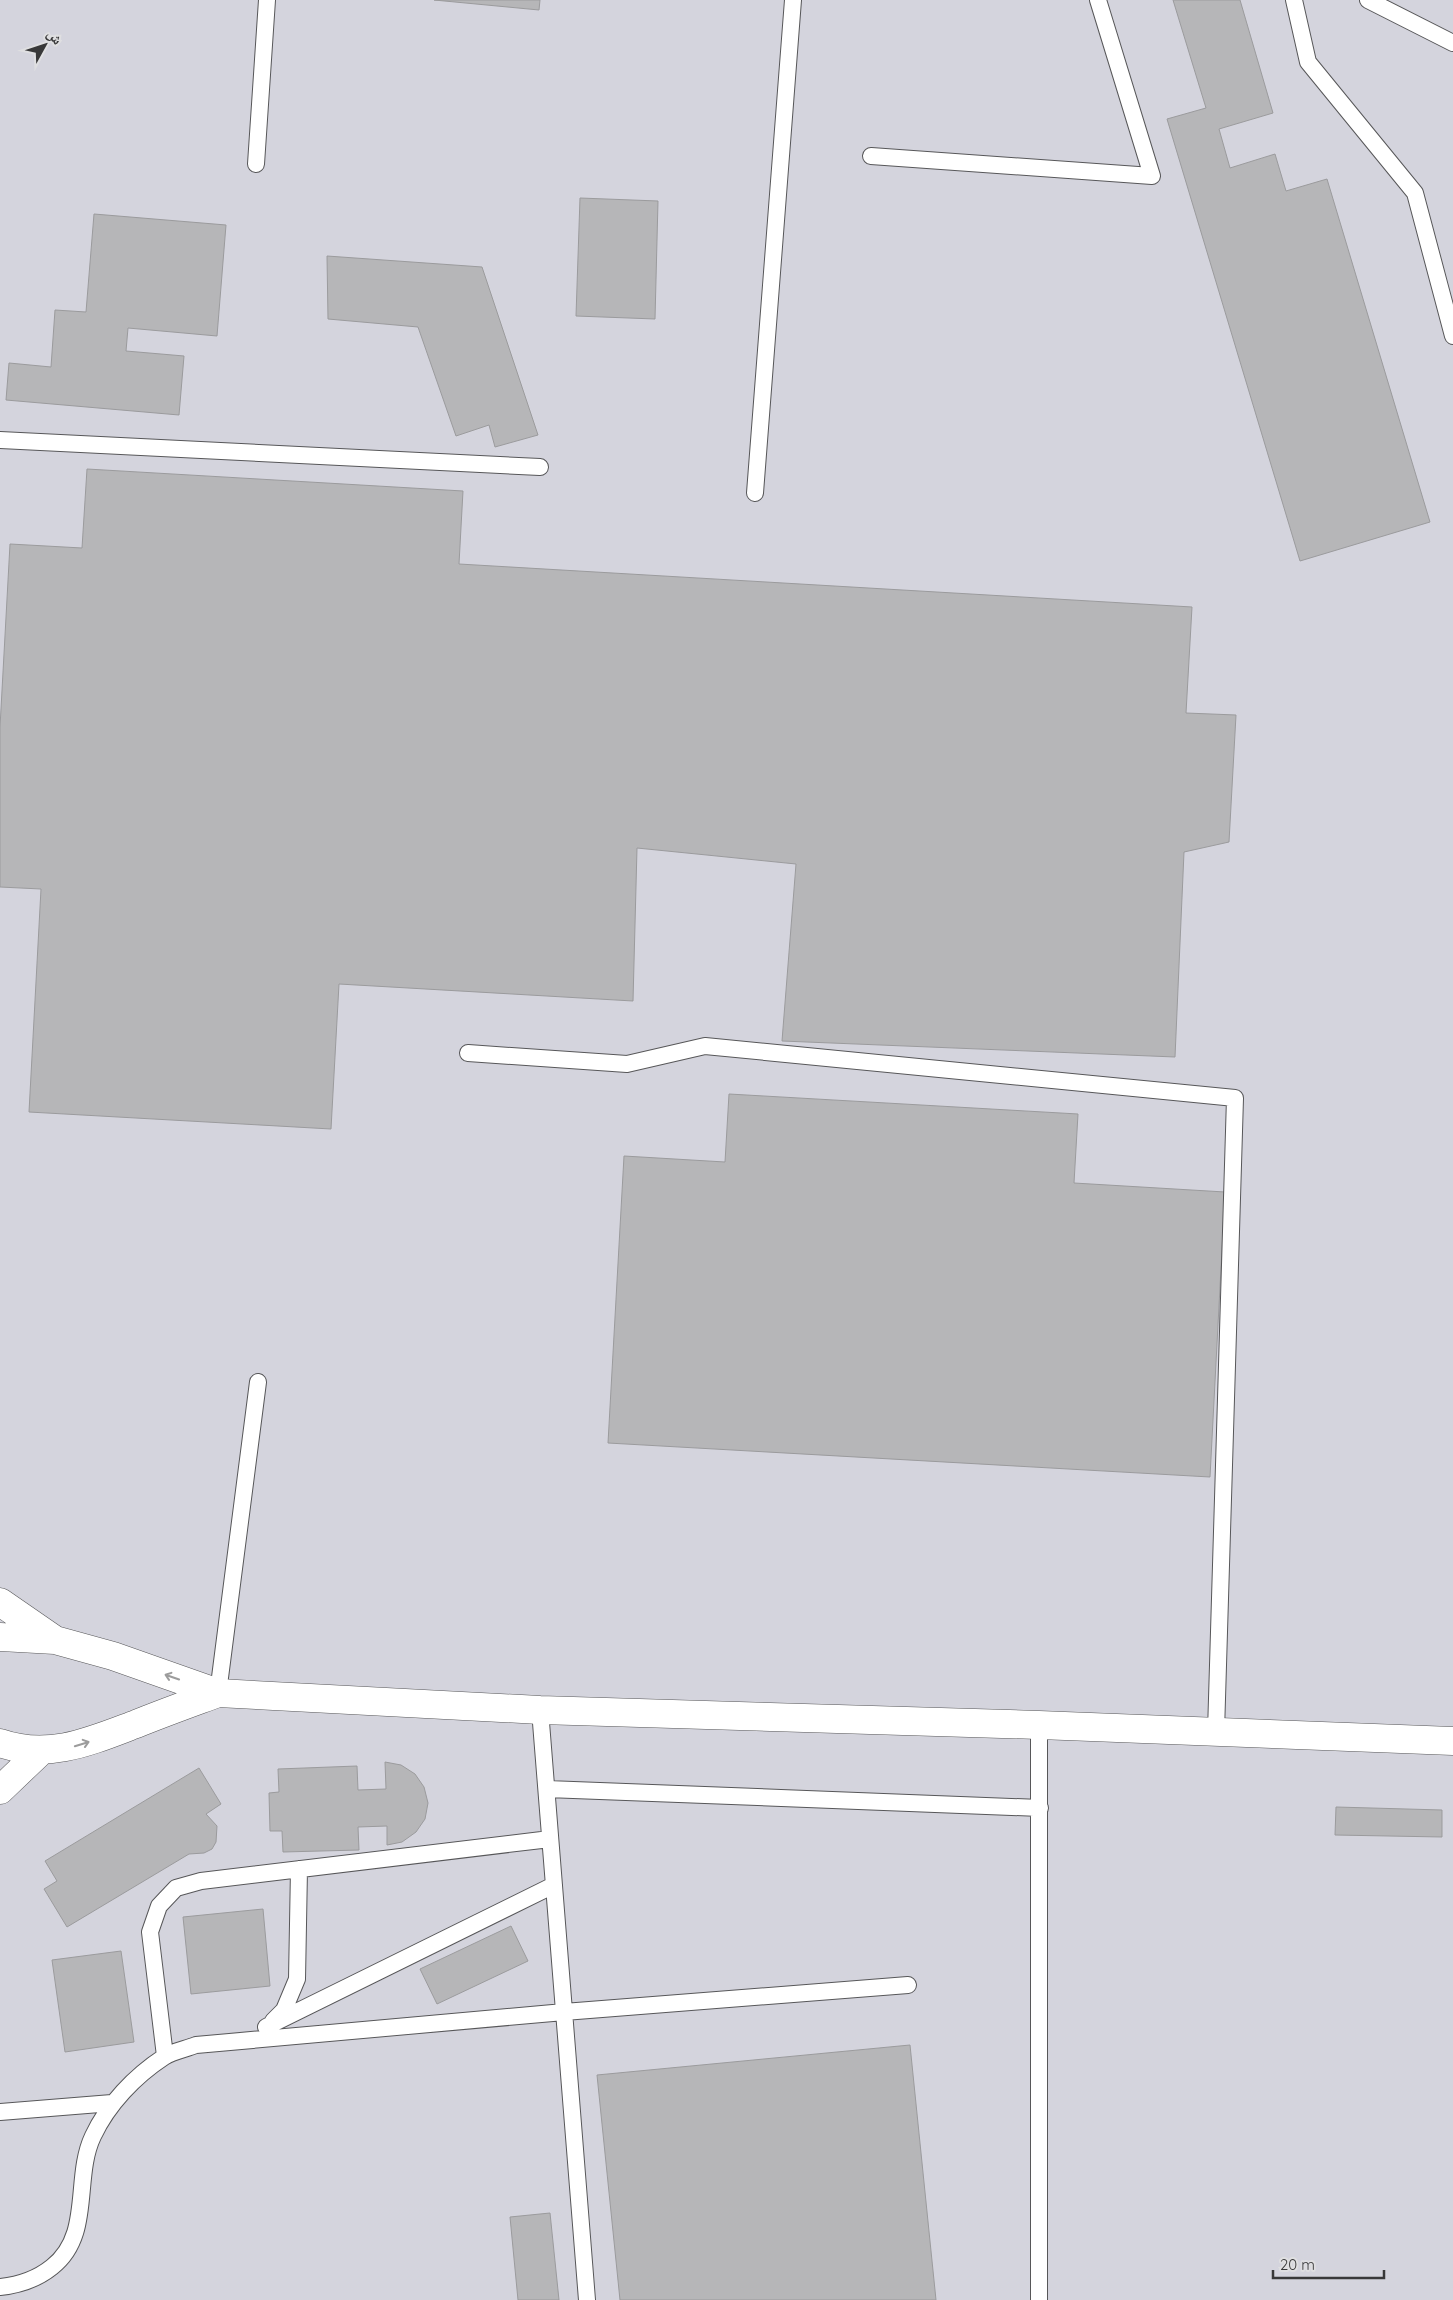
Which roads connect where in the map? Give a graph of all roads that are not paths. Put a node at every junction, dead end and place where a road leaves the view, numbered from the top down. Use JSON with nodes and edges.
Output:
{"nodes":[{"id":1,"x":267,"y":0,"type":"edge"},
{"id":2,"x":793,"y":0,"type":"edge"},
{"id":3,"x":1098,"y":0,"type":"edge"},
{"id":4,"x":1294,"y":0,"type":"edge"},
{"id":5,"x":1368,"y":0,"type":"edge"},
{"id":6,"x":1453,"y":43,"type":"edge"},
{"id":7,"x":871,"y":156,"type":"dead end"},
{"id":8,"x":256,"y":164,"type":"dead end"},
{"id":9,"x":1453,"y":336,"type":"edge"},
{"id":10,"x":0,"y":440,"type":"edge"},
{"id":11,"x":540,"y":467,"type":"dead end"},
{"id":12,"x":755,"y":493,"type":"dead end"},
{"id":13,"x":468,"y":1053,"type":"dead end"},
{"id":14,"x":258,"y":1382,"type":"dead end"},
{"id":15,"x":0,"y":1602,"type":"edge"},
{"id":16,"x":0,"y":1637,"type":"edge"},
{"id":17,"x":55,"y":1640,"type":"junction"},
{"id":18,"x":218,"y":1692,"type":"junction"},
{"id":19,"x":540,"y":1710,"type":"junction"},
{"id":20,"x":1039,"y":1725,"type":"junction"},
{"id":21,"x":1216,"y":1732,"type":"junction"},
{"id":22,"x":1453,"y":1741,"type":"edge"},
{"id":23,"x":0,"y":1744,"type":"edge"},
{"id":24,"x":42,"y":1750,"type":"junction"},
{"id":25,"x":547,"y":1789,"type":"junction"},
{"id":26,"x":0,"y":1790,"type":"edge"},
{"id":27,"x":1040,"y":1808,"type":"junction"},
{"id":28,"x":550,"y":1839,"type":"junction"},
{"id":29,"x":299,"y":1869,"type":"junction"},
{"id":30,"x":554,"y":1885,"type":"junction"},
{"id":31,"x":908,"y":1985,"type":"dead end"},
{"id":32,"x":564,"y":2012,"type":"junction"},
{"id":33,"x":266,"y":2027,"type":"junction"},
{"id":34,"x":221,"y":2043,"type":"junction"},
{"id":35,"x":165,"y":2056,"type":"junction"},
{"id":36,"x":112,"y":2103,"type":"junction"},
{"id":37,"x":0,"y":2112,"type":"edge"},
{"id":38,"x":0,"y":2287,"type":"edge"},
{"id":39,"x":587,"y":2300,"type":"edge"},
{"id":40,"x":1039,"y":2300,"type":"edge"}],
"edges":[{"from":1,"to":8,"type":"lane"},
{"from":2,"to":12,"type":"lane"},
{"from":3,"to":7,"type":"lane"},
{"from":4,"to":9,"type":"lane"},
{"from":5,"to":6,"type":"lane"},
{"from":10,"to":11,"type":"lane"},
{"from":13,"to":21,"type":"lane"},
{"from":14,"to":18,"type":"lane"},
{"from":15,"to":17,"type":"street"},
{"from":16,"to":17,"type":"street"},
{"from":18,"to":17,"type":"street","one_way":true},
{"from":18,"to":19,"type":"street"},
{"from":24,"to":18,"type":"street","one_way":true},
{"from":19,"to":20,"type":"street"},
{"from":19,"to":25,"type":"lane"},
{"from":20,"to":21,"type":"street"},
{"from":20,"to":27,"type":"lane"},
{"from":21,"to":22,"type":"street"},
{"from":23,"to":24,"type":"street"},
{"from":24,"to":26,"type":"street"},
{"from":25,"to":27,"type":"lane"},
{"from":25,"to":28,"type":"lane"},
{"from":27,"to":40,"type":"lane"},
{"from":28,"to":29,"type":"lane"},
{"from":28,"to":30,"type":"lane"},
{"from":29,"to":33,"type":"lane"},
{"from":29,"to":35,"type":"lane"},
{"from":30,"to":32,"type":"lane"},
{"from":30,"to":33,"type":"lane"},
{"from":31,"to":32,"type":"lane"},
{"from":32,"to":34,"type":"lane"},
{"from":32,"to":39,"type":"lane"},
{"from":33,"to":34,"type":"lane"},
{"from":34,"to":35,"type":"lane"},
{"from":35,"to":36,"type":"lane"},
{"from":36,"to":37,"type":"lane"},
{"from":36,"to":38,"type":"lane"}]}
